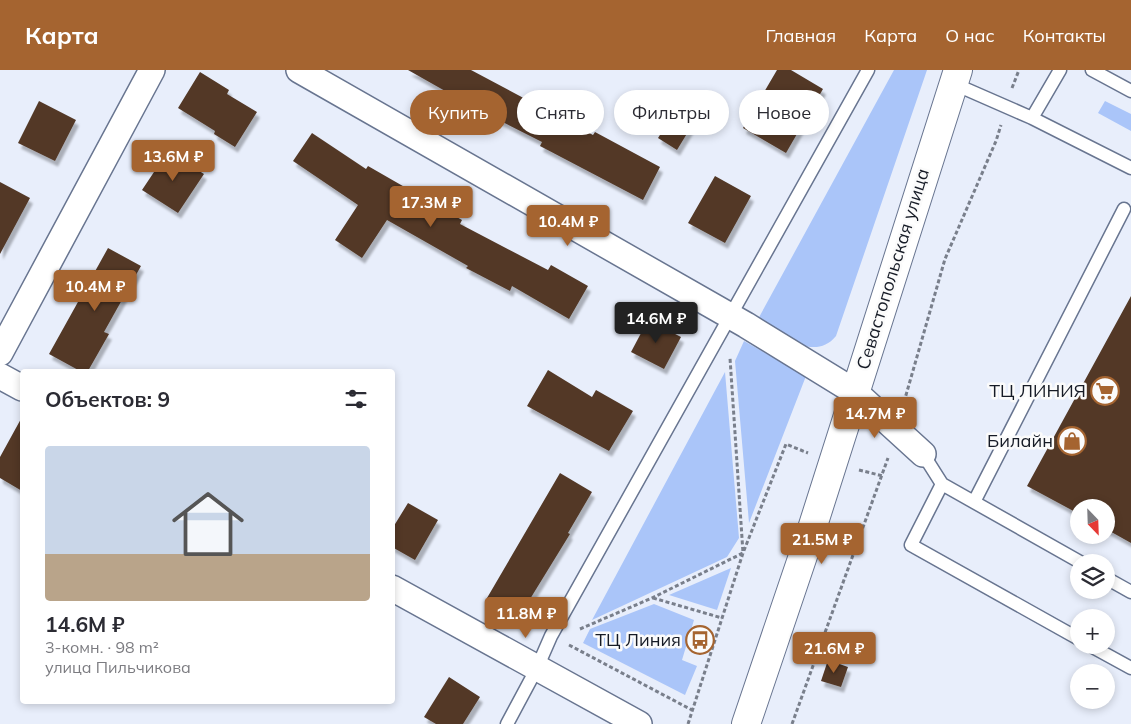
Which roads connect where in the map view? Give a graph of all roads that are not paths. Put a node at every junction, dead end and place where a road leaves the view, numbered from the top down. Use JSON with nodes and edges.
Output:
{"nodes":[{"id":1,"x":152,"y":70,"type":"edge"},
{"id":2,"x":299,"y":70,"type":"edge"},
{"id":3,"x":868,"y":70,"type":"edge"},
{"id":4,"x":1060,"y":70,"type":"edge"},
{"id":5,"x":1092,"y":70,"type":"edge"},
{"id":6,"x":955,"y":76,"type":"edge"},
{"id":7,"x":1131,"y":91,"type":"edge"},
{"id":8,"x":1032,"y":118,"type":"junction"},
{"id":9,"x":1131,"y":168,"type":"edge"},
{"id":10,"x":1124,"y":209,"type":"dead end"},
{"id":11,"x":731,"y":317,"type":"junction"},
{"id":12,"x":0,"y":353,"type":"edge"},
{"id":13,"x":0,"y":376,"type":"edge"},
{"id":14,"x":20,"y":387,"type":"edge"},
{"id":15,"x":855,"y":392,"type":"junction"},
{"id":16,"x":923,"y":454,"type":"joint"},
{"id":17,"x":942,"y":484,"type":"junction"},
{"id":18,"x":974,"y":502,"type":"junction"},
{"id":19,"x":1070,"y":556,"type":"edge"},
{"id":20,"x":1115,"y":583,"type":"edge"},
{"id":21,"x":395,"y":590,"type":"edge"},
{"id":22,"x":1131,"y":592,"type":"edge"},
{"id":23,"x":1070,"y":634,"type":"edge"},
{"id":24,"x":1105,"y":654,"type":"edge"},
{"id":25,"x":1131,"y":668,"type":"edge"},
{"id":26,"x":543,"y":671,"type":"junction"},
{"id":27,"x":506,"y":724,"type":"edge"},
{"id":28,"x":640,"y":724,"type":"edge"},
{"id":29,"x":746,"y":724,"type":"edge"}],
"edges":[{"from":1,"to":12,"type":"street"},
{"from":2,"to":11,"type":"street"},
{"from":3,"to":11,"type":"lane"},
{"from":4,"to":8,"type":"lane"},
{"from":5,"to":7,"type":"lane"},
{"from":6,"to":8,"type":"lane"},
{"from":6,"to":15,"type":"main road","name":"Севастопольская улица"},
{"from":8,"to":9,"type":"lane"},
{"from":10,"to":18,"type":"lane"},
{"from":11,"to":15,"type":"street"},
{"from":11,"to":26,"type":"lane"},
{"from":13,"to":14,"type":"street"},
{"from":15,"to":16,"type":"street"},
{"from":15,"to":29,"type":"main road","name":"Севастопольская улица"},
{"from":16,"to":17,"type":"lane"},
{"from":17,"to":18,"type":"lane"},
{"from":17,"to":23,"type":"lane"},
{"from":18,"to":19,"type":"lane"},
{"from":20,"to":22,"type":"lane"},
{"from":21,"to":26,"type":"street"},
{"from":24,"to":25,"type":"lane"},
{"from":26,"to":27,"type":"lane"},
{"from":26,"to":28,"type":"street"}]}
